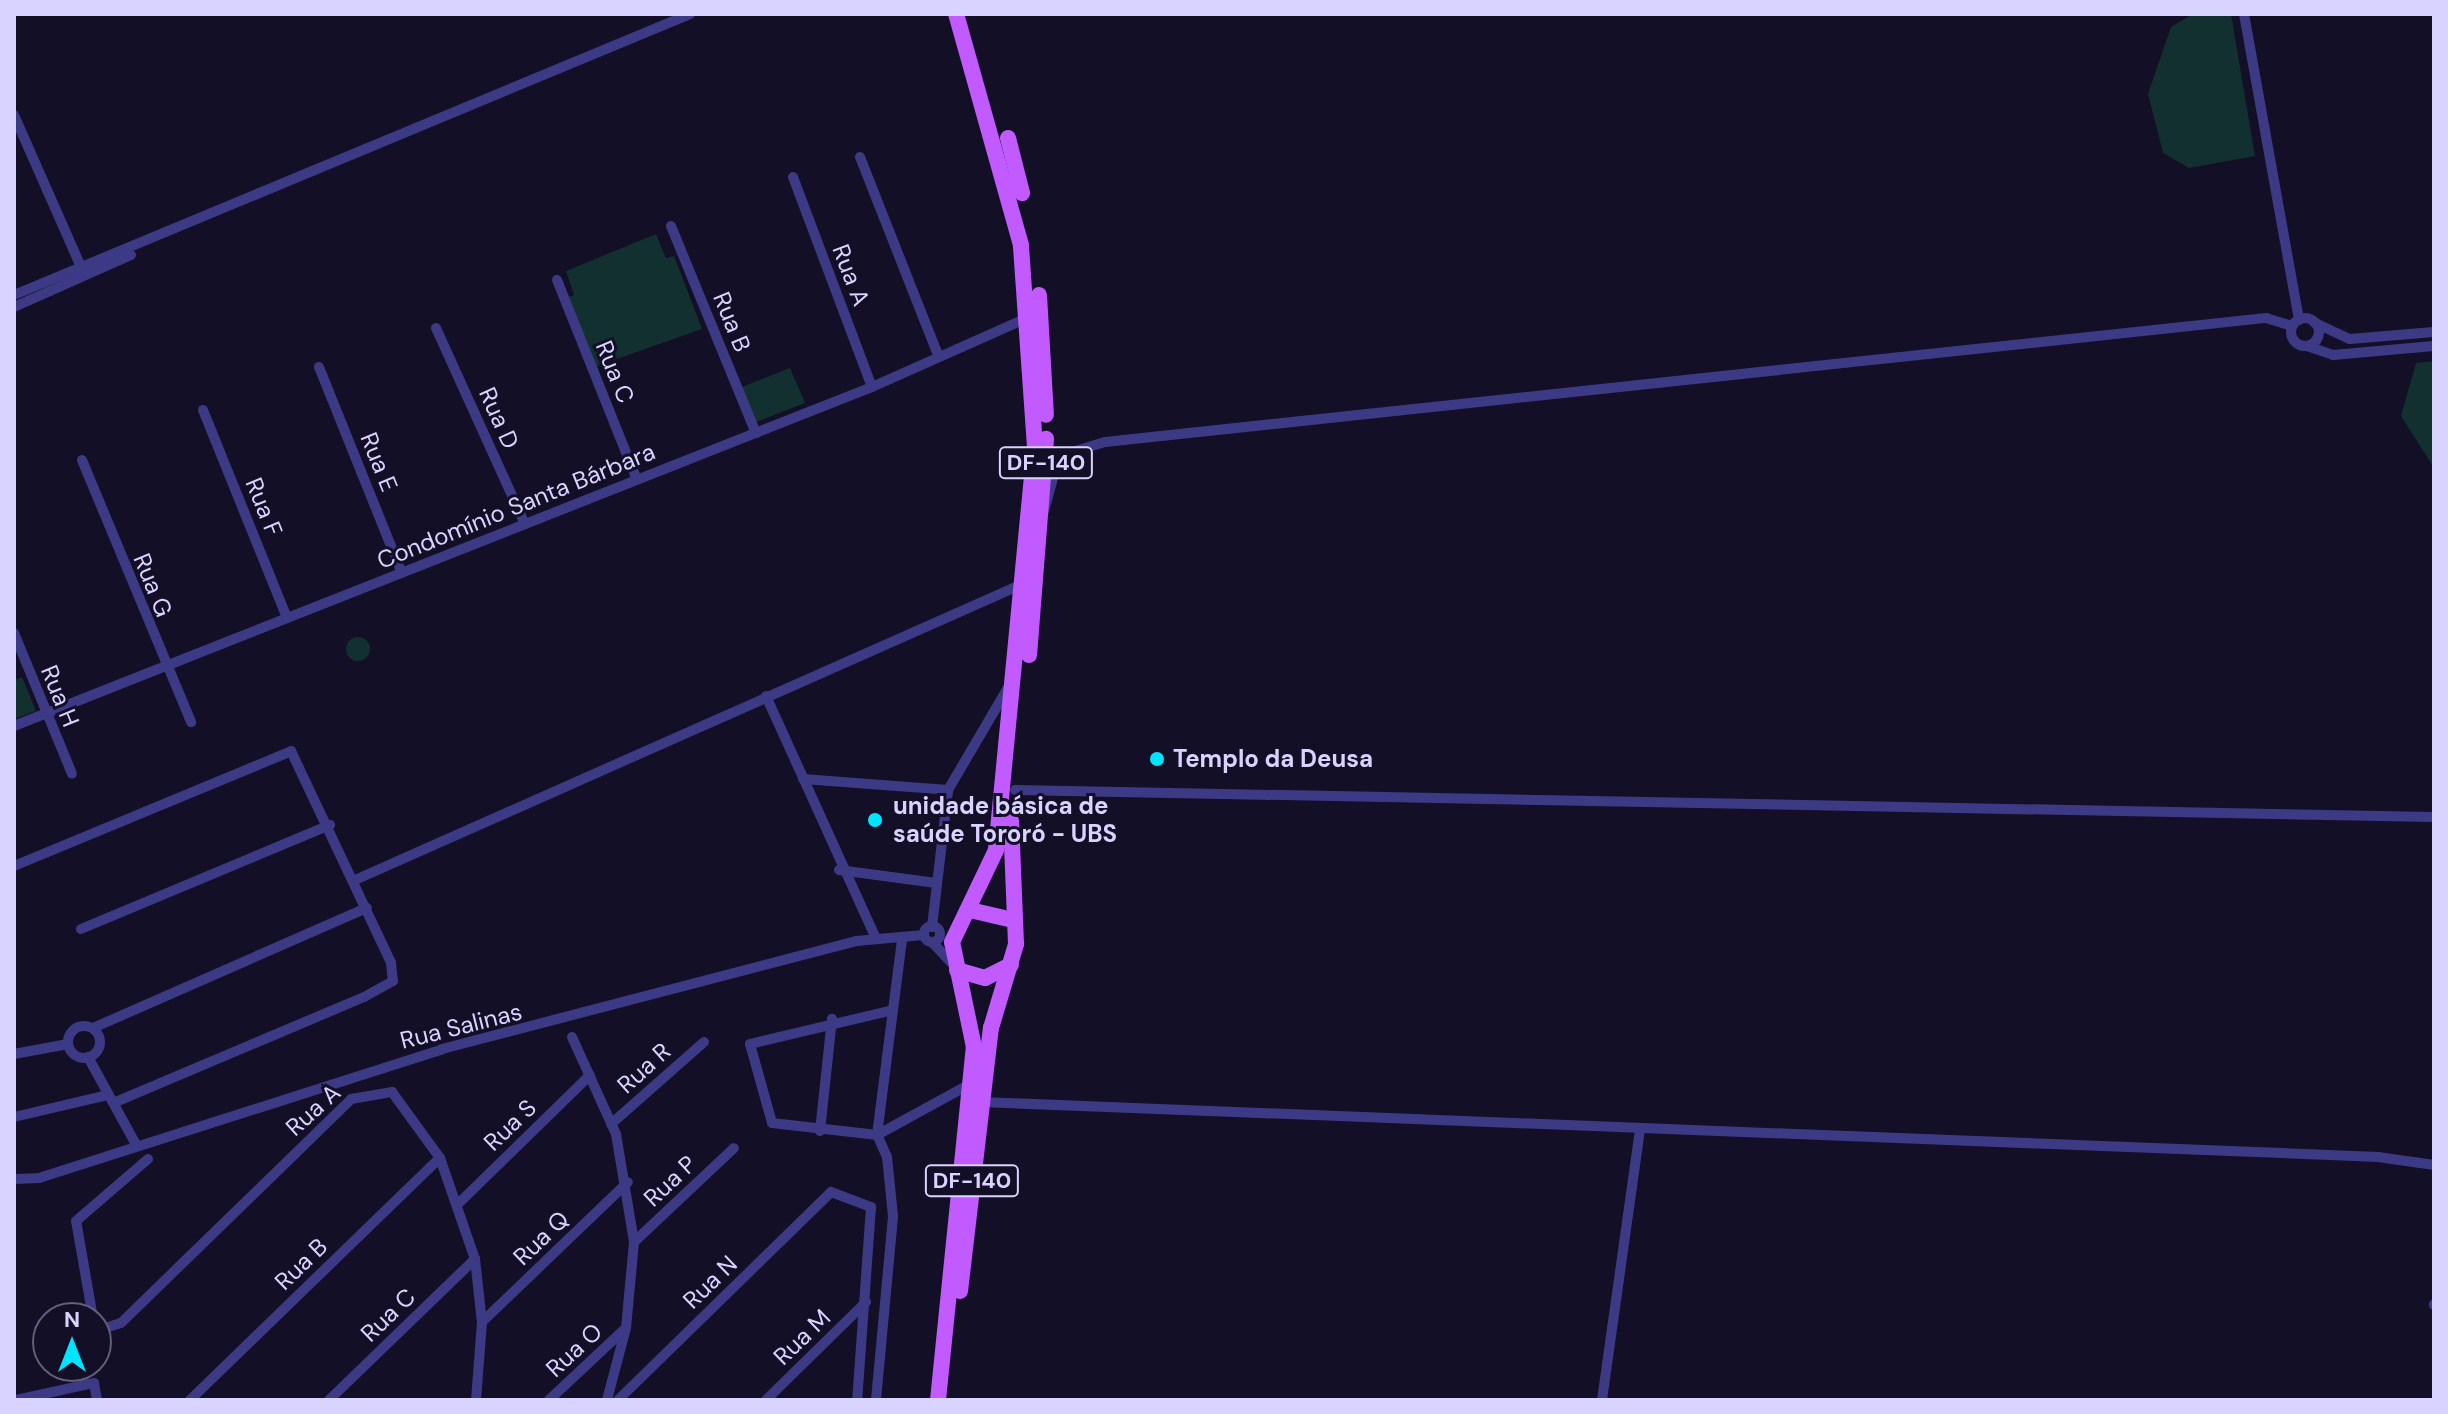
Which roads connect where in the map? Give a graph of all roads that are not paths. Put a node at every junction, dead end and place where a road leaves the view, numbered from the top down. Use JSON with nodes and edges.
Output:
{"nodes":[{"id":1,"x":690,"y":14,"type":"edge"},
{"id":2,"x":956,"y":14,"type":"edge"},
{"id":3,"x":966,"y":14,"type":"edge"},
{"id":4,"x":2244,"y":14,"type":"edge"},
{"id":5,"x":14,"y":115,"type":"edge"},
{"id":6,"x":17,"y":131,"type":"edge"},
{"id":7,"x":860,"y":157,"type":"dead end"},
{"id":8,"x":793,"y":177,"type":"dead end"},
{"id":9,"x":671,"y":226,"type":"dead end"},
{"id":10,"x":150,"y":244,"type":"junction"},
{"id":11,"x":81,"y":267,"type":"junction"},
{"id":12,"x":557,"y":280,"type":"dead end"},
{"id":13,"x":14,"y":295,"type":"edge"},
{"id":14,"x":14,"y":307,"type":"edge"},
{"id":15,"x":1031,"y":316,"type":"junction"},
{"id":16,"x":2296,"y":323,"type":"junction"},
{"id":17,"x":2315,"y":323,"type":"junction"},
{"id":18,"x":436,"y":328,"type":"dead end"},
{"id":19,"x":2434,"y":332,"type":"edge"},
{"id":20,"x":2307,"y":346,"type":"junction"},
{"id":21,"x":2434,"y":346,"type":"edge"},
{"id":22,"x":938,"y":355,"type":"junction"},
{"id":23,"x":319,"y":367,"type":"dead end"},
{"id":24,"x":872,"y":387,"type":"junction"},
{"id":25,"x":203,"y":410,"type":"dead end"},
{"id":26,"x":756,"y":433,"type":"junction"},
{"id":27,"x":82,"y":460,"type":"dead end"},
{"id":28,"x":637,"y":480,"type":"junction"},
{"id":29,"x":1044,"y":511,"type":"junction"},
{"id":30,"x":525,"y":524,"type":"junction"},
{"id":31,"x":402,"y":573,"type":"junction"},
{"id":32,"x":1025,"y":583,"type":"junction"},
{"id":33,"x":287,"y":618,"type":"junction"},
{"id":34,"x":14,"y":633,"type":"edge"},
{"id":35,"x":164,"y":667,"type":"junction"},
{"id":36,"x":1016,"y":676,"type":"junction"},
{"id":37,"x":766,"y":696,"type":"junction"},
{"id":38,"x":44,"y":714,"type":"junction"},
{"id":39,"x":191,"y":722,"type":"dead end"},
{"id":40,"x":14,"y":726,"type":"edge"},
{"id":41,"x":72,"y":774,"type":"dead end"},
{"id":42,"x":803,"y":779,"type":"junction"},
{"id":43,"x":948,"y":790,"type":"junction"},
{"id":44,"x":1015,"y":790,"type":"junction"},
{"id":45,"x":2434,"y":817,"type":"edge"},
{"id":46,"x":330,"y":825,"type":"junction"},
{"id":47,"x":14,"y":866,"type":"edge"},
{"id":48,"x":839,"y":870,"type":"junction"},
{"id":49,"x":355,"y":880,"type":"junction"},
{"id":50,"x":936,"y":883,"type":"junction"},
{"id":51,"x":367,"y":908,"type":"junction"},
{"id":52,"x":965,"y":916,"type":"junction"},
{"id":53,"x":1013,"y":920,"type":"junction"},
{"id":54,"x":81,"y":929,"type":"dead end"},
{"id":55,"x":931,"y":933,"type":"junction"},
{"id":56,"x":876,"y":938,"type":"junction"},
{"id":57,"x":902,"y":939,"type":"junction"},
{"id":58,"x":1011,"y":965,"type":"junction"},
{"id":59,"x":957,"y":970,"type":"junction"},
{"id":60,"x":893,"y":1010,"type":"junction"},
{"id":61,"x":832,"y":1019,"type":"junction"},
{"id":62,"x":93,"y":1028,"type":"junction"},
{"id":63,"x":572,"y":1037,"type":"dead end"},
{"id":64,"x":704,"y":1042,"type":"dead end"},
{"id":65,"x":68,"y":1044,"type":"junction"},
{"id":66,"x":14,"y":1054,"type":"edge"},
{"id":67,"x":88,"y":1057,"type":"junction"},
{"id":68,"x":590,"y":1075,"type":"junction"},
{"id":69,"x":970,"y":1084,"type":"junction"},
{"id":70,"x":112,"y":1098,"type":"junction"},
{"id":71,"x":981,"y":1102,"type":"junction"},
{"id":72,"x":14,"y":1117,"type":"edge"},
{"id":73,"x":611,"y":1124,"type":"junction"},
{"id":74,"x":1640,"y":1129,"type":"junction"},
{"id":75,"x":820,"y":1131,"type":"junction"},
{"id":76,"x":877,"y":1135,"type":"junction"},
{"id":77,"x":135,"y":1143,"type":"junction"},
{"id":78,"x":734,"y":1148,"type":"dead end"},
{"id":79,"x":440,"y":1158,"type":"junction"},
{"id":80,"x":148,"y":1159,"type":"dead end"},
{"id":81,"x":2434,"y":1165,"type":"edge"},
{"id":82,"x":14,"y":1179,"type":"edge"},
{"id":83,"x":628,"y":1182,"type":"junction"},
{"id":84,"x":459,"y":1203,"type":"junction"},
{"id":85,"x":634,"y":1242,"type":"junction"},
{"id":86,"x":475,"y":1259,"type":"junction"},
{"id":87,"x":90,"y":1302,"type":"edge"},
{"id":88,"x":866,"y":1302,"type":"junction"},
{"id":89,"x":482,"y":1322,"type":"junction"},
{"id":90,"x":112,"y":1326,"type":"edge"},
{"id":91,"x":626,"y":1328,"type":"junction"},
{"id":92,"x":16,"y":1400,"type":"edge"},
{"id":93,"x":97,"y":1400,"type":"edge"},
{"id":94,"x":190,"y":1400,"type":"edge"},
{"id":95,"x":329,"y":1400,"type":"edge"},
{"id":96,"x":476,"y":1400,"type":"edge"},
{"id":97,"x":549,"y":1400,"type":"edge"},
{"id":98,"x":607,"y":1400,"type":"edge"},
{"id":99,"x":618,"y":1400,"type":"edge"},
{"id":100,"x":766,"y":1400,"type":"edge"},
{"id":101,"x":857,"y":1400,"type":"edge"},
{"id":102,"x":876,"y":1400,"type":"edge"},
{"id":103,"x":938,"y":1400,"type":"edge"},
{"id":104,"x":949,"y":1400,"type":"edge"},
{"id":105,"x":1602,"y":1400,"type":"edge"}],
"edges":[{"from":1,"to":10,"type":"street"},
{"from":2,"to":15,"type":"main road","number":"DF-140"},
{"from":3,"to":29,"type":"main road","number":"DF-140"},
{"from":4,"to":16,"type":"street"},
{"from":5,"to":6,"type":"street"},
{"from":6,"to":11,"type":"street"},
{"from":7,"to":22,"type":"street"},
{"from":8,"to":24,"type":"street","name":"Rua A"},
{"from":9,"to":26,"type":"street","name":"Rua B"},
{"from":10,"to":11,"type":"street"},
{"from":10,"to":14,"type":"street"},
{"from":11,"to":13,"type":"street"},
{"from":12,"to":28,"type":"street","name":"Rua C"},
{"from":15,"to":22,"type":"street","name":"Condomínio Santa Bárbara"},
{"from":15,"to":32,"type":"main road","number":"DF-140"},
{"from":16,"to":17,"type":"street"},
{"from":16,"to":20,"type":"street"},
{"from":16,"to":29,"type":"street"},
{"from":17,"to":19,"type":"street"},
{"from":17,"to":20,"type":"street"},
{"from":18,"to":30,"type":"street","name":"Rua D"},
{"from":20,"to":21,"type":"street"},
{"from":22,"to":24,"type":"street","name":"Condomínio Santa Bárbara"},
{"from":23,"to":31,"type":"street","name":"Rua E"},
{"from":24,"to":26,"type":"street","name":"Condomínio Santa Bárbara"},
{"from":25,"to":33,"type":"street","name":"Rua F"},
{"from":26,"to":28,"type":"street","name":"Condomínio Santa Bárbara"},
{"from":27,"to":35,"type":"street","name":"Rua G"},
{"from":28,"to":30,"type":"street","name":"Condomínio Santa Bárbara"},
{"from":29,"to":44,"type":"main road","number":"DF-140"},
{"from":30,"to":31,"type":"street","name":"Condomínio Santa Bárbara"},
{"from":31,"to":33,"type":"street","name":"Condomínio Santa Bárbara"},
{"from":32,"to":36,"type":"main road","number":"DF-140"},
{"from":32,"to":37,"type":"street"},
{"from":33,"to":35,"type":"street","name":"Condomínio Santa Bárbara"},
{"from":34,"to":38,"type":"street","name":"Rua H"},
{"from":35,"to":38,"type":"street","name":"Condomínio Santa Bárbara"},
{"from":35,"to":39,"type":"street","name":"Rua G"},
{"from":36,"to":43,"type":"street"},
{"from":36,"to":52,"type":"main road","number":"DF-140"},
{"from":37,"to":42,"type":"street"},
{"from":37,"to":49,"type":"street"},
{"from":38,"to":40,"type":"street","name":"Condomínio Santa Bárbara"},
{"from":38,"to":41,"type":"street","name":"Rua H"},
{"from":42,"to":43,"type":"street"},
{"from":42,"to":48,"type":"street"},
{"from":43,"to":50,"type":"street"},
{"from":44,"to":45,"type":"street"},
{"from":44,"to":53,"type":"main road","number":"DF-140"},
{"from":46,"to":47,"type":"street"},
{"from":46,"to":49,"type":"street"},
{"from":46,"to":54,"type":"street"},
{"from":48,"to":50,"type":"street"},
{"from":48,"to":56,"type":"street"},
{"from":49,"to":51,"type":"street"},
{"from":50,"to":55,"type":"street"},
{"from":51,"to":62,"type":"street"},
{"from":51,"to":70,"type":"street"},
{"from":52,"to":53,"type":"main road"},
{"from":52,"to":55,"type":"street","name":"Rua Salinas"},
{"from":52,"to":59,"type":"main road","number":"DF-140"},
{"from":53,"to":58,"type":"main road","number":"DF-140"},
{"from":55,"to":57,"type":"street","name":"Rua Salinas"},
{"from":55,"to":59,"type":"street"},
{"from":56,"to":57,"type":"street","name":"Rua Salinas"},
{"from":56,"to":77,"type":"street","name":"Rua Salinas"},
{"from":57,"to":60,"type":"street"},
{"from":58,"to":59,"type":"main road"},
{"from":58,"to":71,"type":"main road","number":"DF-140"},
{"from":59,"to":69,"type":"main road","number":"DF-140"},
{"from":60,"to":61,"type":"street"},
{"from":60,"to":76,"type":"street"},
{"from":61,"to":75,"type":"street"},
{"from":61,"to":75,"type":"street"},
{"from":62,"to":65,"type":"street"},
{"from":62,"to":67,"type":"street"},
{"from":63,"to":68,"type":"street"},
{"from":64,"to":73,"type":"street","name":"Rua R"},
{"from":65,"to":66,"type":"street"},
{"from":65,"to":67,"type":"street"},
{"from":67,"to":70,"type":"street"},
{"from":68,"to":73,"type":"street"},
{"from":68,"to":84,"type":"street","name":"Rua S"},
{"from":69,"to":76,"type":"street"},
{"from":69,"to":103,"type":"main road","number":"DF-140"},
{"from":70,"to":72,"type":"street"},
{"from":70,"to":77,"type":"street"},
{"from":71,"to":74,"type":"street"},
{"from":71,"to":104,"type":"main road","number":"DF-140"},
{"from":73,"to":83,"type":"street"},
{"from":74,"to":81,"type":"street"},
{"from":74,"to":105,"type":"street"},
{"from":75,"to":76,"type":"street"},
{"from":76,"to":102,"type":"street"},
{"from":77,"to":82,"type":"street","name":"Rua Salinas"},
{"from":78,"to":85,"type":"street","name":"Rua P"},
{"from":79,"to":84,"type":"street","name":"Rua A"},
{"from":79,"to":90,"type":"street","name":"Rua A"},
{"from":79,"to":94,"type":"street","name":"Rua B"},
{"from":80,"to":87,"type":"street"},
{"from":83,"to":85,"type":"street"},
{"from":83,"to":89,"type":"street","name":"Rua Q"},
{"from":84,"to":86,"type":"street","name":"Rua A"},
{"from":85,"to":91,"type":"street"},
{"from":86,"to":89,"type":"street","name":"Rua A"},
{"from":86,"to":95,"type":"street","name":"Rua C"},
{"from":88,"to":99,"type":"street","name":"Rua N"},
{"from":88,"to":100,"type":"street","name":"Rua M"},
{"from":88,"to":101,"type":"street"},
{"from":89,"to":96,"type":"street","name":"Rua A"},
{"from":91,"to":97,"type":"street","name":"Rua O"},
{"from":91,"to":98,"type":"street"},
{"from":92,"to":93,"type":"street"}]}
